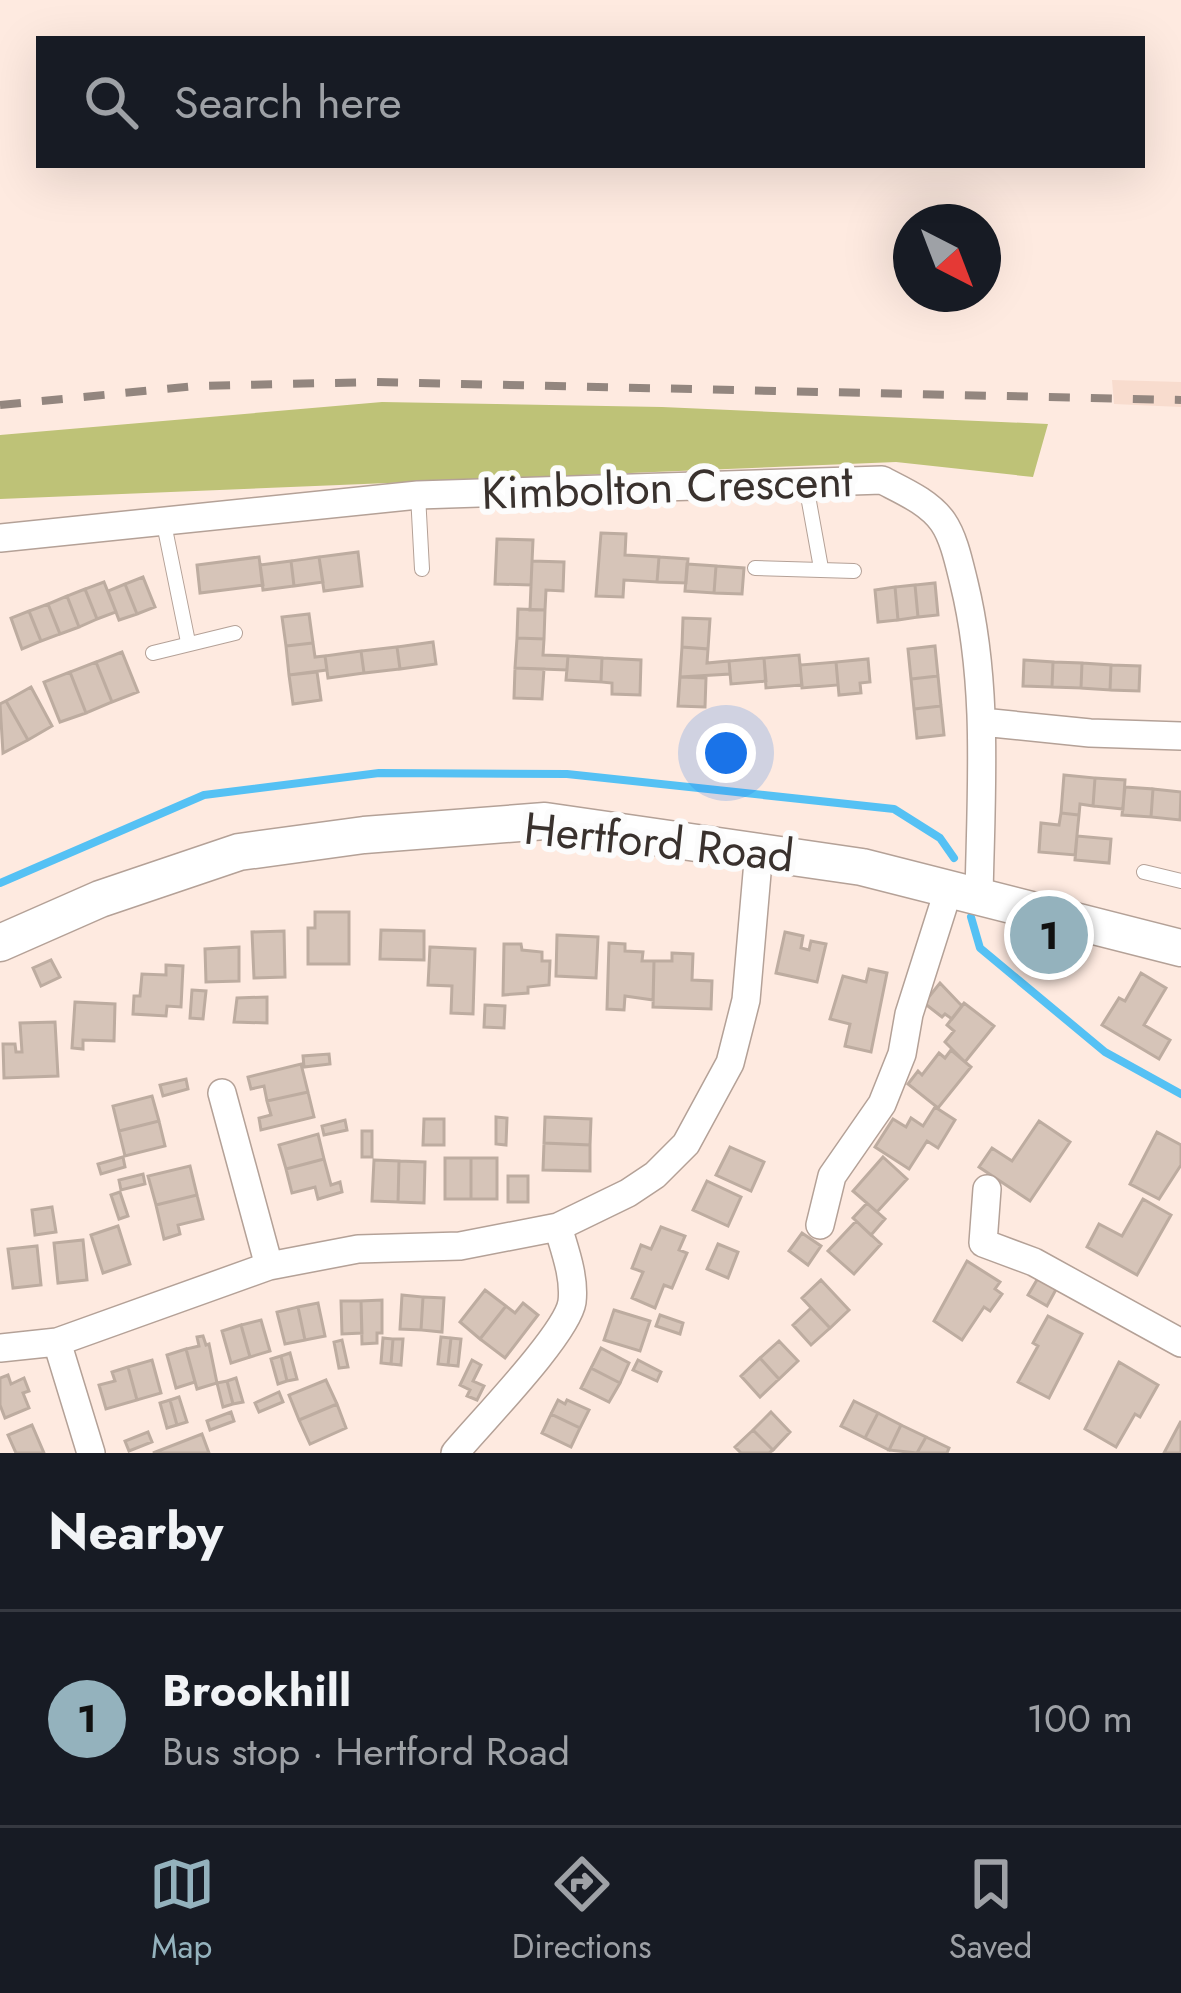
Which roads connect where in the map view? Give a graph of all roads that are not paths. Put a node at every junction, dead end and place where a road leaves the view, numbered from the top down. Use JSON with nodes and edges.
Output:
{"nodes":[{"id":1,"x":806,"y":485,"type":"junction"},
{"id":2,"x":418,"y":495,"type":"junction"},
{"id":3,"x":163,"y":519,"type":"junction"},
{"id":4,"x":0,"y":538,"type":"edge"},
{"id":5,"x":755,"y":568,"type":"dead end"},
{"id":6,"x":821,"y":568,"type":"junction"},
{"id":7,"x":422,"y":569,"type":"dead end"},
{"id":8,"x":854,"y":571,"type":"dead end"},
{"id":9,"x":235,"y":633,"type":"dead end"},
{"id":10,"x":188,"y":642,"type":"junction"},
{"id":11,"x":153,"y":653,"type":"dead end"},
{"id":12,"x":982,"y":722,"type":"junction"},
{"id":13,"x":1181,"y":736,"type":"edge"},
{"id":14,"x":759,"y":850,"type":"junction"},
{"id":15,"x":1144,"y":872,"type":"dead end"},
{"id":16,"x":1181,"y":881,"type":"edge"},
{"id":17,"x":964,"y":892,"type":"junction"},
{"id":18,"x":0,"y":944,"type":"edge"},
{"id":19,"x":1181,"y":948,"type":"edge"},
{"id":20,"x":221,"y":1094,"type":"dead end"},
{"id":21,"x":987,"y":1189,"type":"dead end"},
{"id":22,"x":820,"y":1225,"type":"dead end"},
{"id":23,"x":558,"y":1228,"type":"junction"},
{"id":24,"x":269,"y":1267,"type":"junction"},
{"id":25,"x":1179,"y":1333,"type":"edge"},
{"id":26,"x":57,"y":1342,"type":"junction"},
{"id":27,"x":0,"y":1348,"type":"edge"},
{"id":28,"x":458,"y":1434,"type":"edge"},
{"id":29,"x":91,"y":1453,"type":"edge"}],
"edges":[{"from":1,"to":2,"type":"street","name":"Kimbolton Crescent"},
{"from":1,"to":6,"type":"lane"},
{"from":1,"to":12,"type":"street","name":"Kimbolton Crescent"},
{"from":2,"to":3,"type":"street","name":"Kimbolton Crescent"},
{"from":2,"to":7,"type":"lane"},
{"from":3,"to":4,"type":"street","name":"Kimbolton Crescent"},
{"from":3,"to":10,"type":"lane"},
{"from":5,"to":6,"type":"lane"},
{"from":6,"to":8,"type":"lane"},
{"from":9,"to":10,"type":"lane"},
{"from":10,"to":11,"type":"lane"},
{"from":12,"to":13,"type":"street"},
{"from":12,"to":17,"type":"street","name":"Kimbolton Crescent"},
{"from":14,"to":17,"type":"street","name":"Hertford Road"},
{"from":14,"to":18,"type":"street","name":"Hertford Road"},
{"from":14,"to":23,"type":"street"},
{"from":15,"to":16,"type":"lane"},
{"from":17,"to":19,"type":"street","name":"Hertford Road"},
{"from":17,"to":22,"type":"street","name":"Kimbolton Crescent"},
{"from":20,"to":24,"type":"street"},
{"from":21,"to":25,"type":"street"},
{"from":23,"to":24,"type":"street"},
{"from":23,"to":28,"type":"street"},
{"from":24,"to":26,"type":"street"},
{"from":26,"to":27,"type":"street"},
{"from":26,"to":29,"type":"street"}]}
